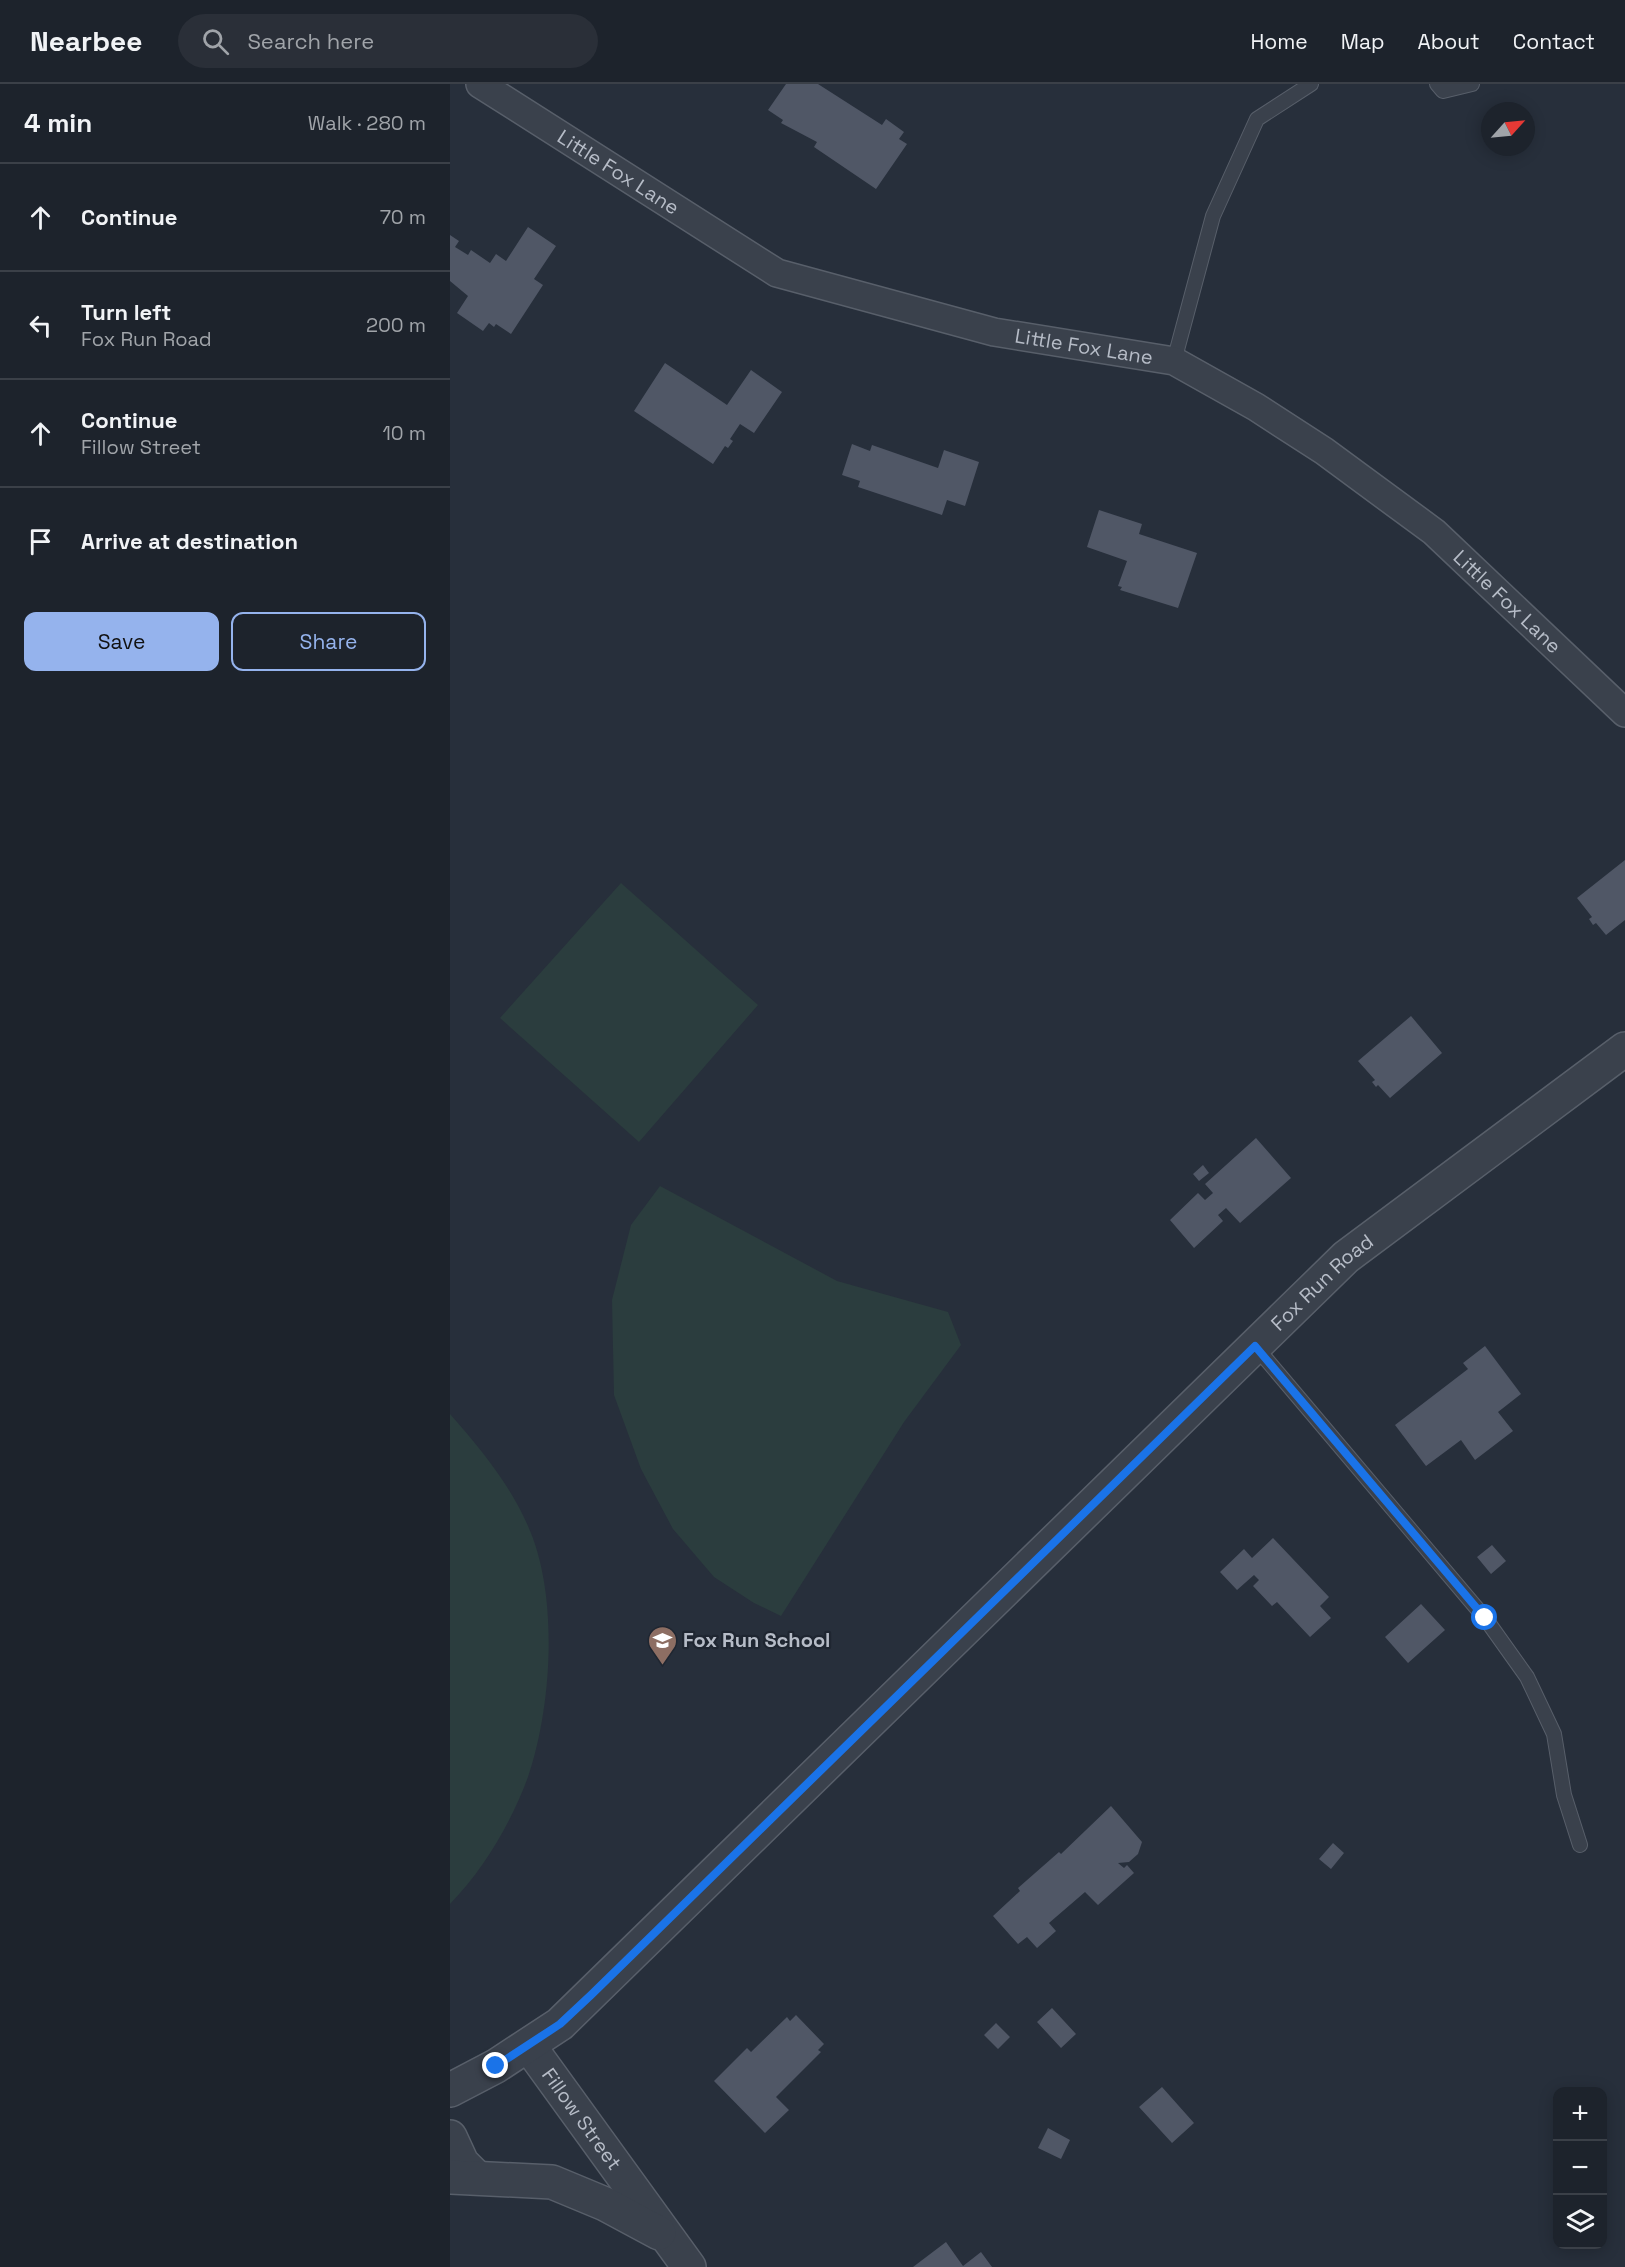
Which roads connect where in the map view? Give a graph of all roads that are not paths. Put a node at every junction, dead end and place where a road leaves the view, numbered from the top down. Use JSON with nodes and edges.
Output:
{"nodes":[{"id":1,"x":480,"y":84,"type":"edge"},
{"id":2,"x":1311,"y":84,"type":"edge"},
{"id":3,"x":1437,"y":84,"type":"edge"},
{"id":4,"x":1472,"y":84,"type":"edge"},
{"id":5,"x":1174,"y":361,"type":"junction"},
{"id":6,"x":1625,"y":713,"type":"edge"},
{"id":7,"x":1625,"y":1049,"type":"edge"},
{"id":8,"x":1255,"y":1346,"type":"junction"},
{"id":9,"x":1580,"y":1845,"type":"dead end"},
{"id":10,"x":529,"y":2046,"type":"junction"},
{"id":11,"x":450,"y":2090,"type":"edge"},
{"id":12,"x":450,"y":2137,"type":"edge"},
{"id":13,"x":463,"y":2177,"type":"edge"},
{"id":14,"x":666,"y":2237,"type":"junction"},
{"id":15,"x":689,"y":2267,"type":"edge"}],
"edges":[{"from":1,"to":5,"type":"street","name":"Little Fox Lane"},
{"from":2,"to":5,"type":"lane"},
{"from":3,"to":4,"type":"lane"},
{"from":5,"to":6,"type":"street","name":"Little Fox Lane"},
{"from":7,"to":8,"type":"street","name":"Fox Run Road"},
{"from":8,"to":9,"type":"lane"},
{"from":8,"to":10,"type":"street","name":"Fox Run Road"},
{"from":10,"to":11,"type":"street"},
{"from":10,"to":14,"type":"street","name":"Fillow Street"},
{"from":12,"to":13,"type":"street","name":"Fillow Street"},
{"from":13,"to":14,"type":"street","name":"Fillow Street"},
{"from":14,"to":15,"type":"street","name":"Fillow Street"}]}
